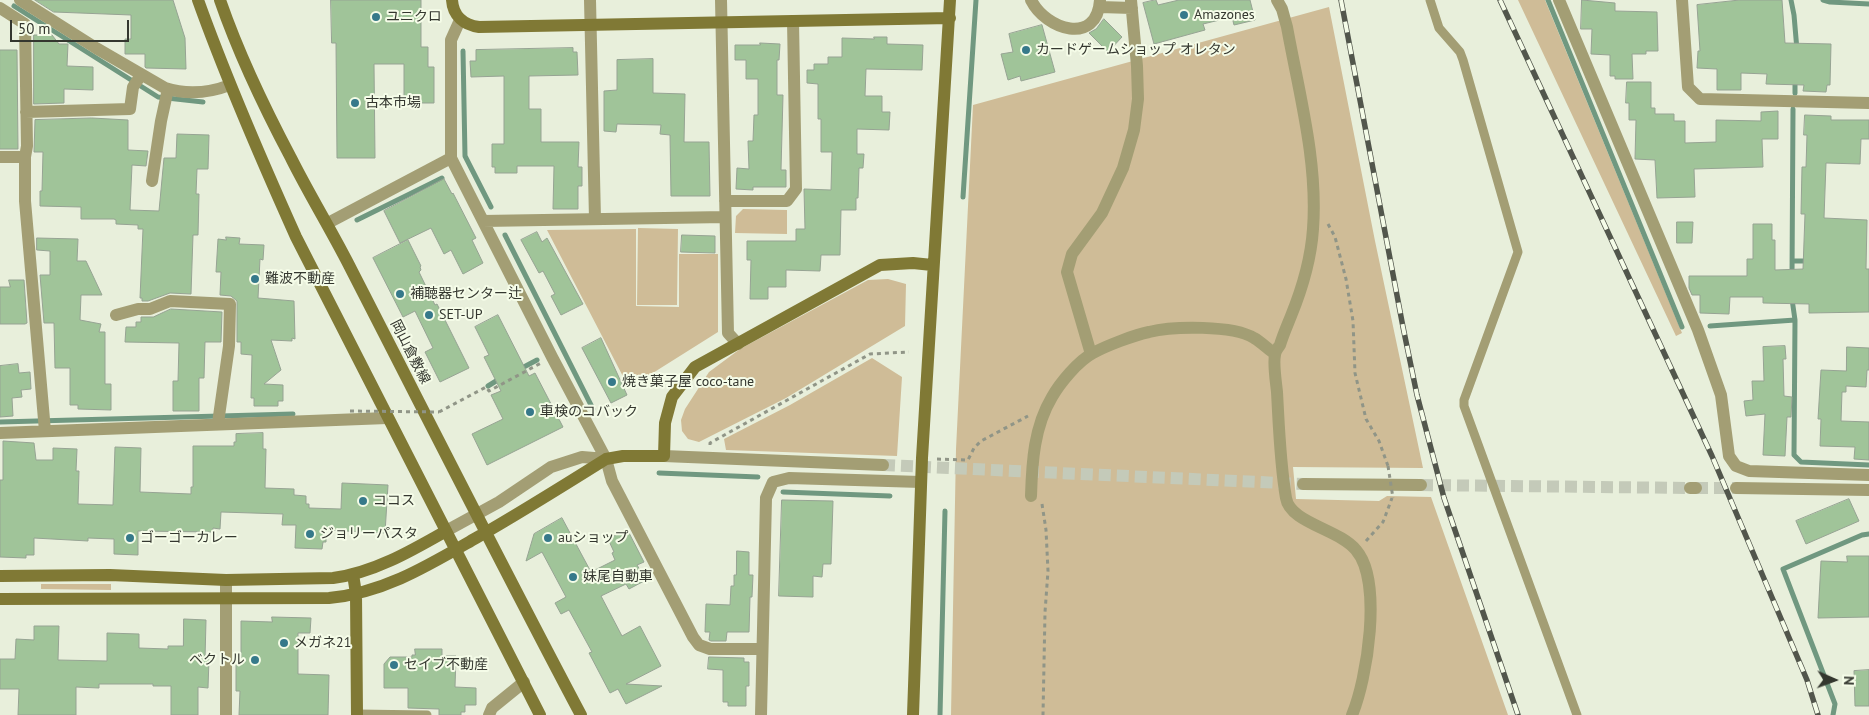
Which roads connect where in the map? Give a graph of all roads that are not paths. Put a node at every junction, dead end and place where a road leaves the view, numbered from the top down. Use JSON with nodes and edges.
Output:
{"nodes":[{"id":1,"x":20,"y":0,"type":"edge"},
{"id":2,"x":198,"y":0,"type":"edge"},
{"id":3,"x":220,"y":0,"type":"edge"},
{"id":4,"x":452,"y":0,"type":"edge"},
{"id":5,"x":590,"y":0,"type":"edge"},
{"id":6,"x":721,"y":0,"type":"edge"},
{"id":7,"x":950,"y":0,"type":"edge"},
{"id":8,"x":1031,"y":0,"type":"edge"},
{"id":9,"x":1277,"y":0,"type":"edge"},
{"id":10,"x":1430,"y":0,"type":"edge"},
{"id":11,"x":1559,"y":0,"type":"edge"},
{"id":12,"x":1682,"y":0,"type":"edge"},
{"id":13,"x":1100,"y":4,"type":"edge"},
{"id":14,"x":1131,"y":4,"type":"edge"},
{"id":15,"x":0,"y":8,"type":"edge"},
{"id":16,"x":950,"y":18,"type":"junction"},
{"id":17,"x":460,"y":20,"type":"junction"},
{"id":18,"x":793,"y":21,"type":"junction"},
{"id":19,"x":721,"y":23,"type":"junction"},
{"id":20,"x":591,"y":24,"type":"junction"},
{"id":21,"x":137,"y":81,"type":"junction"},
{"id":22,"x":230,"y":85,"type":"junction"},
{"id":23,"x":166,"y":95,"type":"junction"},
{"id":24,"x":1869,"y":103,"type":"edge"},
{"id":25,"x":26,"y":112,"type":"junction"},
{"id":26,"x":25,"y":156,"type":"junction"},
{"id":27,"x":0,"y":157,"type":"edge"},
{"id":28,"x":452,"y":158,"type":"junction"},
{"id":29,"x":152,"y":181,"type":"dead end"},
{"id":30,"x":725,"y":201,"type":"junction"},
{"id":31,"x":726,"y":217,"type":"junction"},
{"id":32,"x":596,"y":219,"type":"junction"},
{"id":33,"x":483,"y":221,"type":"junction"},
{"id":34,"x":328,"y":223,"type":"junction"},
{"id":35,"x":932,"y":265,"type":"junction"},
{"id":36,"x":116,"y":315,"type":"dead end"},
{"id":37,"x":738,"y":344,"type":"junction"},
{"id":38,"x":1092,"y":354,"type":"junction"},
{"id":39,"x":1275,"y":354,"type":"junction"},
{"id":40,"x":218,"y":417,"type":"junction"},
{"id":41,"x":387,"y":418,"type":"junction"},
{"id":42,"x":44,"y":423,"type":"junction"},
{"id":43,"x":0,"y":433,"type":"edge"},
{"id":44,"x":664,"y":456,"type":"junction"},
{"id":45,"x":606,"y":459,"type":"junction"},
{"id":46,"x":883,"y":465,"type":"tunnel mouth"},
{"id":47,"x":1869,"y":475,"type":"edge"},
{"id":48,"x":921,"y":482,"type":"junction"},
{"id":49,"x":1303,"y":484,"type":"tunnel mouth"},
{"id":50,"x":1421,"y":486,"type":"tunnel mouth"},
{"id":51,"x":1736,"y":488,"type":"tunnel mouth"},
{"id":52,"x":1869,"y":490,"type":"edge"},
{"id":53,"x":1032,"y":496,"type":"road end"},
{"id":54,"x":476,"y":515,"type":"junction"},
{"id":55,"x":446,"y":532,"type":"junction"},
{"id":56,"x":486,"y":533,"type":"junction"},
{"id":57,"x":455,"y":550,"type":"junction"},
{"id":58,"x":353,"y":574,"type":"junction"},
{"id":59,"x":0,"y":576,"type":"edge"},
{"id":60,"x":226,"y":580,"type":"junction"},
{"id":61,"x":356,"y":594,"type":"junction"},
{"id":62,"x":226,"y":598,"type":"junction"},
{"id":63,"x":0,"y":599,"type":"edge"},
{"id":64,"x":762,"y":650,"type":"junction"},
{"id":65,"x":524,"y":682,"type":"junction"},
{"id":66,"x":357,"y":714,"type":"edge"},
{"id":67,"x":226,"y":715,"type":"edge"},
{"id":68,"x":427,"y":715,"type":"edge"},
{"id":69,"x":490,"y":715,"type":"edge"},
{"id":70,"x":540,"y":715,"type":"edge"},
{"id":71,"x":581,"y":715,"type":"edge"},
{"id":72,"x":762,"y":715,"type":"edge"},
{"id":73,"x":913,"y":715,"type":"edge"},
{"id":74,"x":1352,"y":715,"type":"edge"},
{"id":75,"x":1577,"y":715,"type":"edge"}],
"edges":[{"from":1,"to":21,"type":"street"},
{"from":2,"to":22,"type":"street"},
{"from":3,"to":34,"type":"street","name":"岡山倉敷線"},
{"from":4,"to":17,"type":"street"},
{"from":5,"to":20,"type":"street"},
{"from":6,"to":19,"type":"street"},
{"from":7,"to":16,"type":"street"},
{"from":8,"to":13,"type":"street"},
{"from":9,"to":39,"type":"street"},
{"from":10,"to":75,"type":"lane"},
{"from":11,"to":47,"type":"street"},
{"from":12,"to":24,"type":"street"},
{"from":13,"to":14,"type":"street"},
{"from":14,"to":38,"type":"street"},
{"from":15,"to":25,"type":"street"},
{"from":16,"to":18,"type":"street"},
{"from":16,"to":35,"type":"street"},
{"from":17,"to":20,"type":"street"},
{"from":17,"to":28,"type":"street"},
{"from":18,"to":19,"type":"street"},
{"from":18,"to":30,"type":"street"},
{"from":19,"to":20,"type":"street"},
{"from":19,"to":30,"type":"street"},
{"from":20,"to":32,"type":"street"},
{"from":21,"to":23,"type":"street"},
{"from":21,"to":25,"type":"street"},
{"from":22,"to":23,"type":"street"},
{"from":22,"to":41,"type":"street"},
{"from":23,"to":29,"type":"street"},
{"from":25,"to":26,"type":"street"},
{"from":26,"to":27,"type":"street"},
{"from":26,"to":42,"type":"street"},
{"from":28,"to":33,"type":"street"},
{"from":28,"to":34,"type":"street"},
{"from":30,"to":31,"type":"street"},
{"from":31,"to":32,"type":"street"},
{"from":31,"to":37,"type":"street"},
{"from":32,"to":33,"type":"street"},
{"from":33,"to":45,"type":"street"},
{"from":34,"to":54,"type":"street","name":"岡山倉敷線"},
{"from":35,"to":37,"type":"street"},
{"from":35,"to":48,"type":"street"},
{"from":36,"to":40,"type":"street"},
{"from":37,"to":44,"type":"street"},
{"from":38,"to":39,"type":"street"},
{"from":38,"to":53,"type":"street"},
{"from":39,"to":74,"type":"street"},
{"from":40,"to":41,"type":"street"},
{"from":40,"to":42,"type":"street"},
{"from":41,"to":55,"type":"street"},
{"from":42,"to":43,"type":"street"},
{"from":44,"to":45,"type":"street"},
{"from":44,"to":46,"type":"street"},
{"from":45,"to":54,"type":"street"},
{"from":45,"to":56,"type":"street"},
{"from":45,"to":64,"type":"street"},
{"from":48,"to":64,"type":"street"},
{"from":48,"to":73,"type":"street"},
{"from":49,"to":50,"type":"street"},
{"from":51,"to":52,"type":"street"},
{"from":54,"to":55,"type":"street"},
{"from":54,"to":56,"type":"street","name":"岡山倉敷線"},
{"from":55,"to":57,"type":"street"},
{"from":55,"to":58,"type":"street"},
{"from":56,"to":57,"type":"street"},
{"from":56,"to":71,"type":"street","name":"岡山倉敷線"},
{"from":57,"to":61,"type":"street"},
{"from":57,"to":65,"type":"street"},
{"from":58,"to":60,"type":"street"},
{"from":58,"to":61,"type":"street"},
{"from":59,"to":60,"type":"street"},
{"from":60,"to":62,"type":"street"},
{"from":61,"to":62,"type":"street"},
{"from":61,"to":66,"type":"street"},
{"from":62,"to":63,"type":"street"},
{"from":62,"to":67,"type":"street"},
{"from":64,"to":72,"type":"street"},
{"from":65,"to":69,"type":"street"},
{"from":65,"to":70,"type":"street"},
{"from":66,"to":68,"type":"lane"}]}
